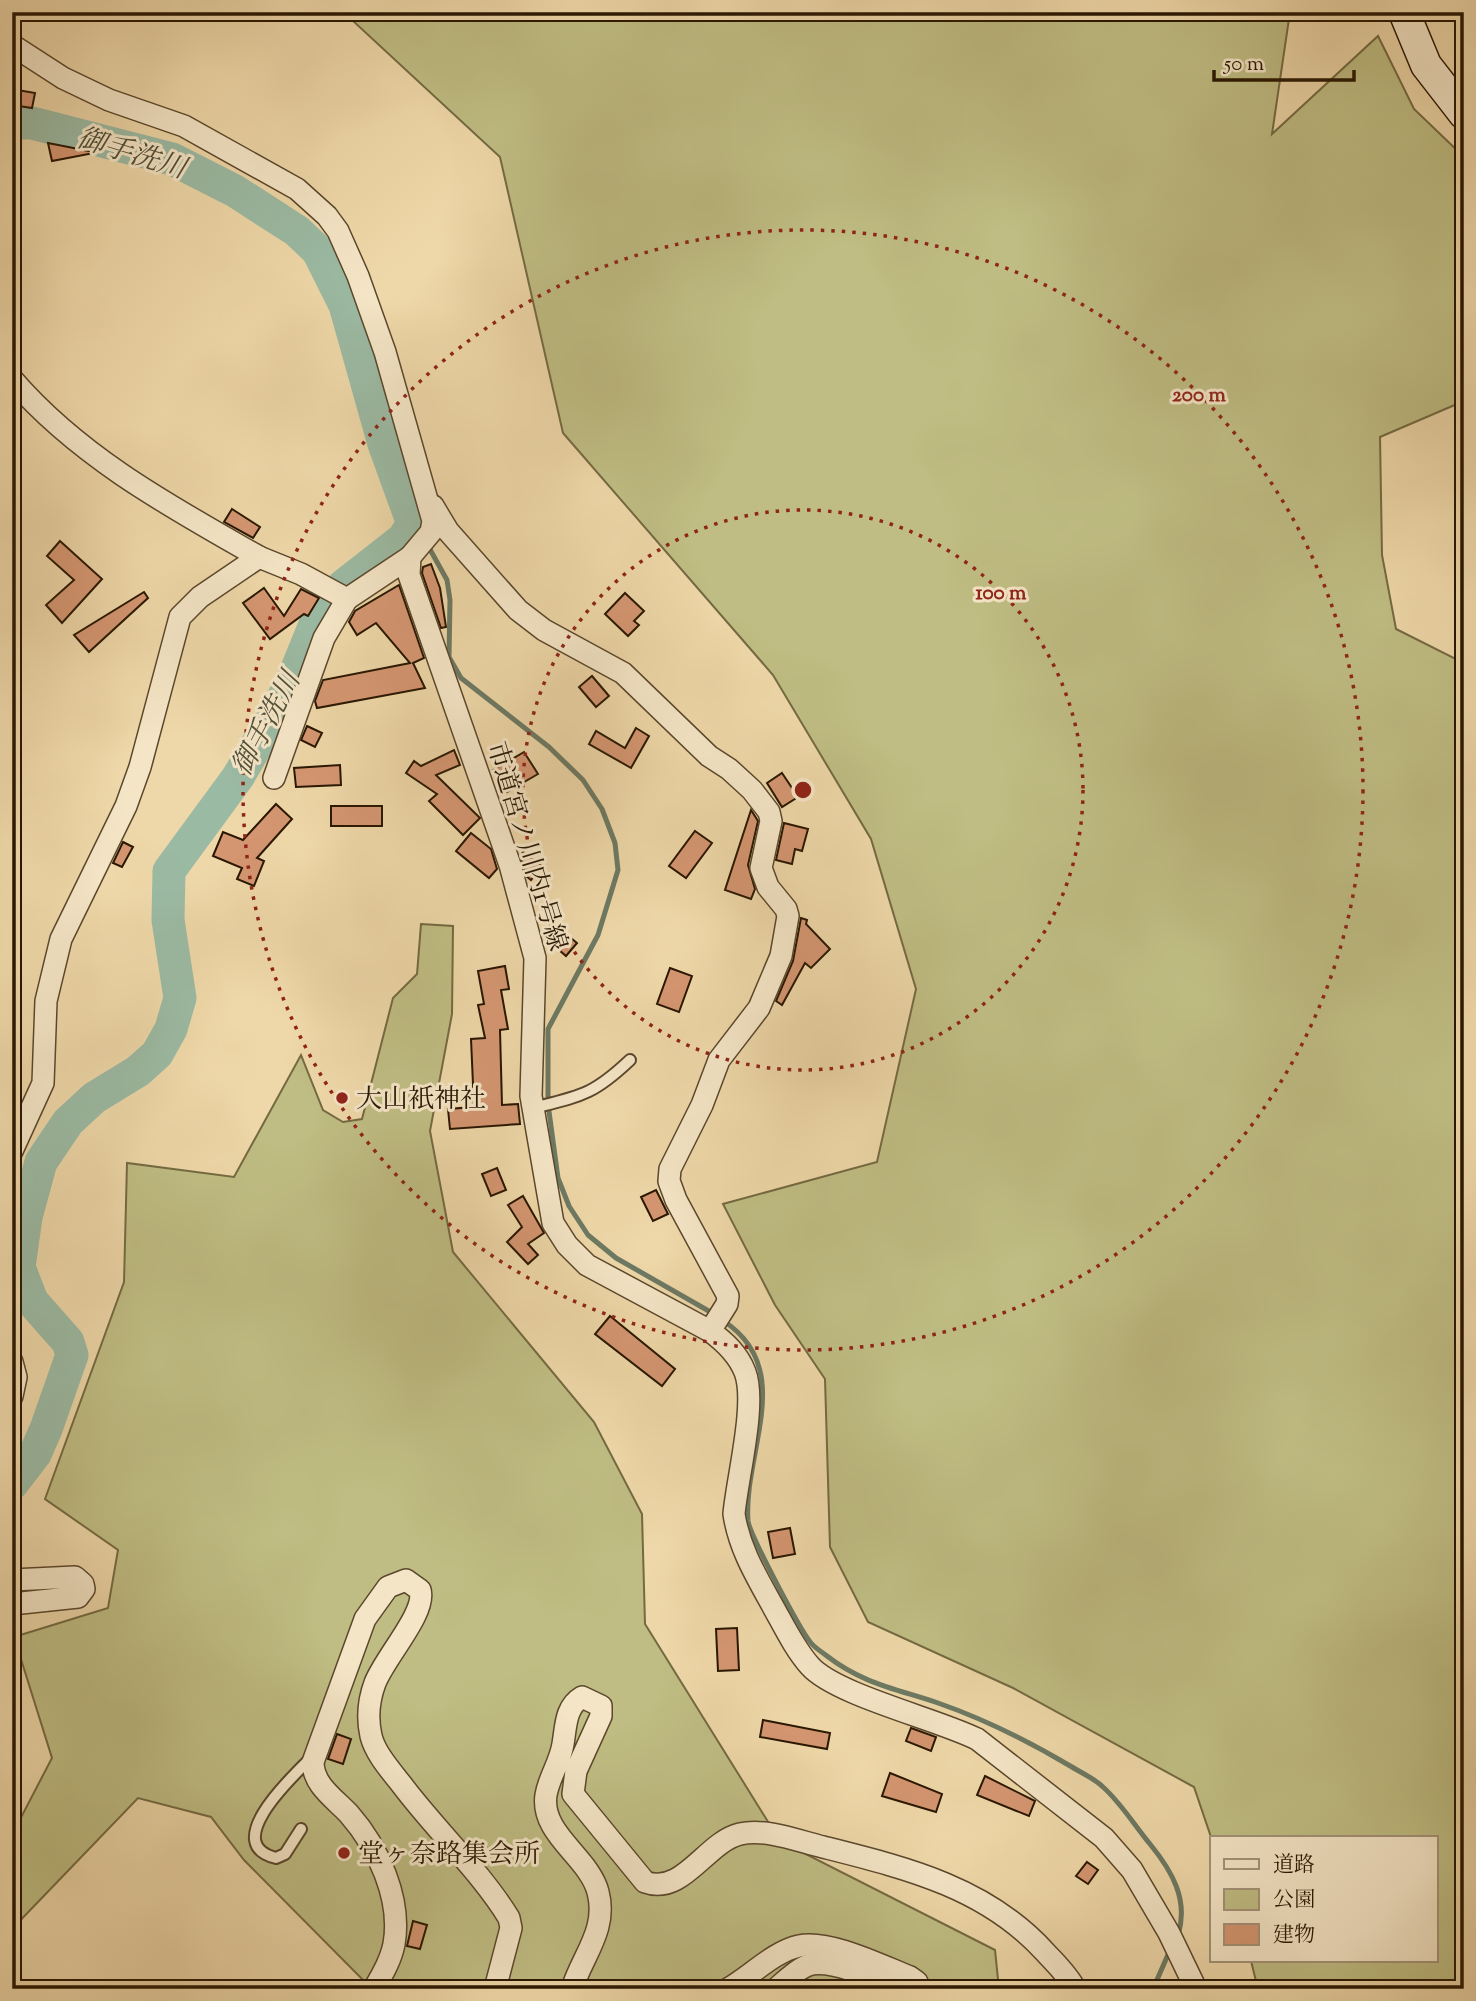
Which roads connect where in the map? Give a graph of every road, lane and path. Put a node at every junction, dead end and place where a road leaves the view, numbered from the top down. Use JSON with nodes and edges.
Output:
{"nodes":[{"id":1,"x":1404,"y":12,"type":"edge"},
{"id":2,"x":12,"y":45,"type":"edge"},
{"id":3,"x":1464,"y":114,"type":"edge"},
{"id":4,"x":12,"y":379,"type":"edge"},
{"id":5,"x":419,"y":476,"type":"junction"},
{"id":6,"x":418,"y":548,"type":"junction"},
{"id":7,"x":259,"y":557,"type":"junction"},
{"id":8,"x":340,"y":596,"type":"junction"},
{"id":9,"x":274,"y":778,"type":"dead end"},
{"id":10,"x":629,"y":1060,"type":"dead end"},
{"id":11,"x":536,"y":1107,"type":"junction"},
{"id":12,"x":12,"y":1151,"type":"edge"},
{"id":13,"x":715,"y":1323,"type":"junction"},
{"id":14,"x":12,"y":1362,"type":"edge"},
{"id":15,"x":12,"y":1396,"type":"edge"},
{"id":16,"x":12,"y":1580,"type":"edge"},
{"id":17,"x":12,"y":1604,"type":"edge"},
{"id":18,"x":315,"y":1754,"type":"junction"},
{"id":19,"x":301,"y":1829,"type":"dead end"},
{"id":20,"x":373,"y":1989,"type":"edge"},
{"id":21,"x":495,"y":1989,"type":"edge"},
{"id":22,"x":572,"y":1989,"type":"edge"},
{"id":23,"x":728,"y":1989,"type":"edge"},
{"id":24,"x":776,"y":1989,"type":"edge"},
{"id":25,"x":895,"y":1989,"type":"edge"},
{"id":26,"x":919,"y":1989,"type":"edge"},
{"id":27,"x":1075,"y":1989,"type":"edge"},
{"id":28,"x":1196,"y":1989,"type":"edge"}],
"edges":[{"from":1,"to":3,"type":"main road"},
{"from":2,"to":5,"type":"street","name":"市道宮ノ川内1号線"},
{"from":4,"to":7,"type":"street"},
{"from":5,"to":6,"type":"street","name":"市道宮ノ川内1号線"},
{"from":5,"to":13,"type":"street"},
{"from":6,"to":8,"type":"street"},
{"from":6,"to":11,"type":"street","name":"市道宮ノ川内1号線"},
{"from":7,"to":8,"type":"street"},
{"from":7,"to":12,"type":"street"},
{"from":8,"to":9,"type":"street"},
{"from":10,"to":11,"type":"lane"},
{"from":11,"to":13,"type":"street","name":"市道宮ノ川内1号線"},
{"from":13,"to":28,"type":"street","name":"市道宮ノ川内1号線"},
{"from":14,"to":15,"type":"street"},
{"from":16,"to":17,"type":"street"},
{"from":18,"to":19,"type":"lane"},
{"from":18,"to":20,"type":"street"},
{"from":18,"to":21,"type":"street"},
{"from":22,"to":27,"type":"street"},
{"from":23,"to":26,"type":"street"},
{"from":24,"to":25,"type":"street"}]}
